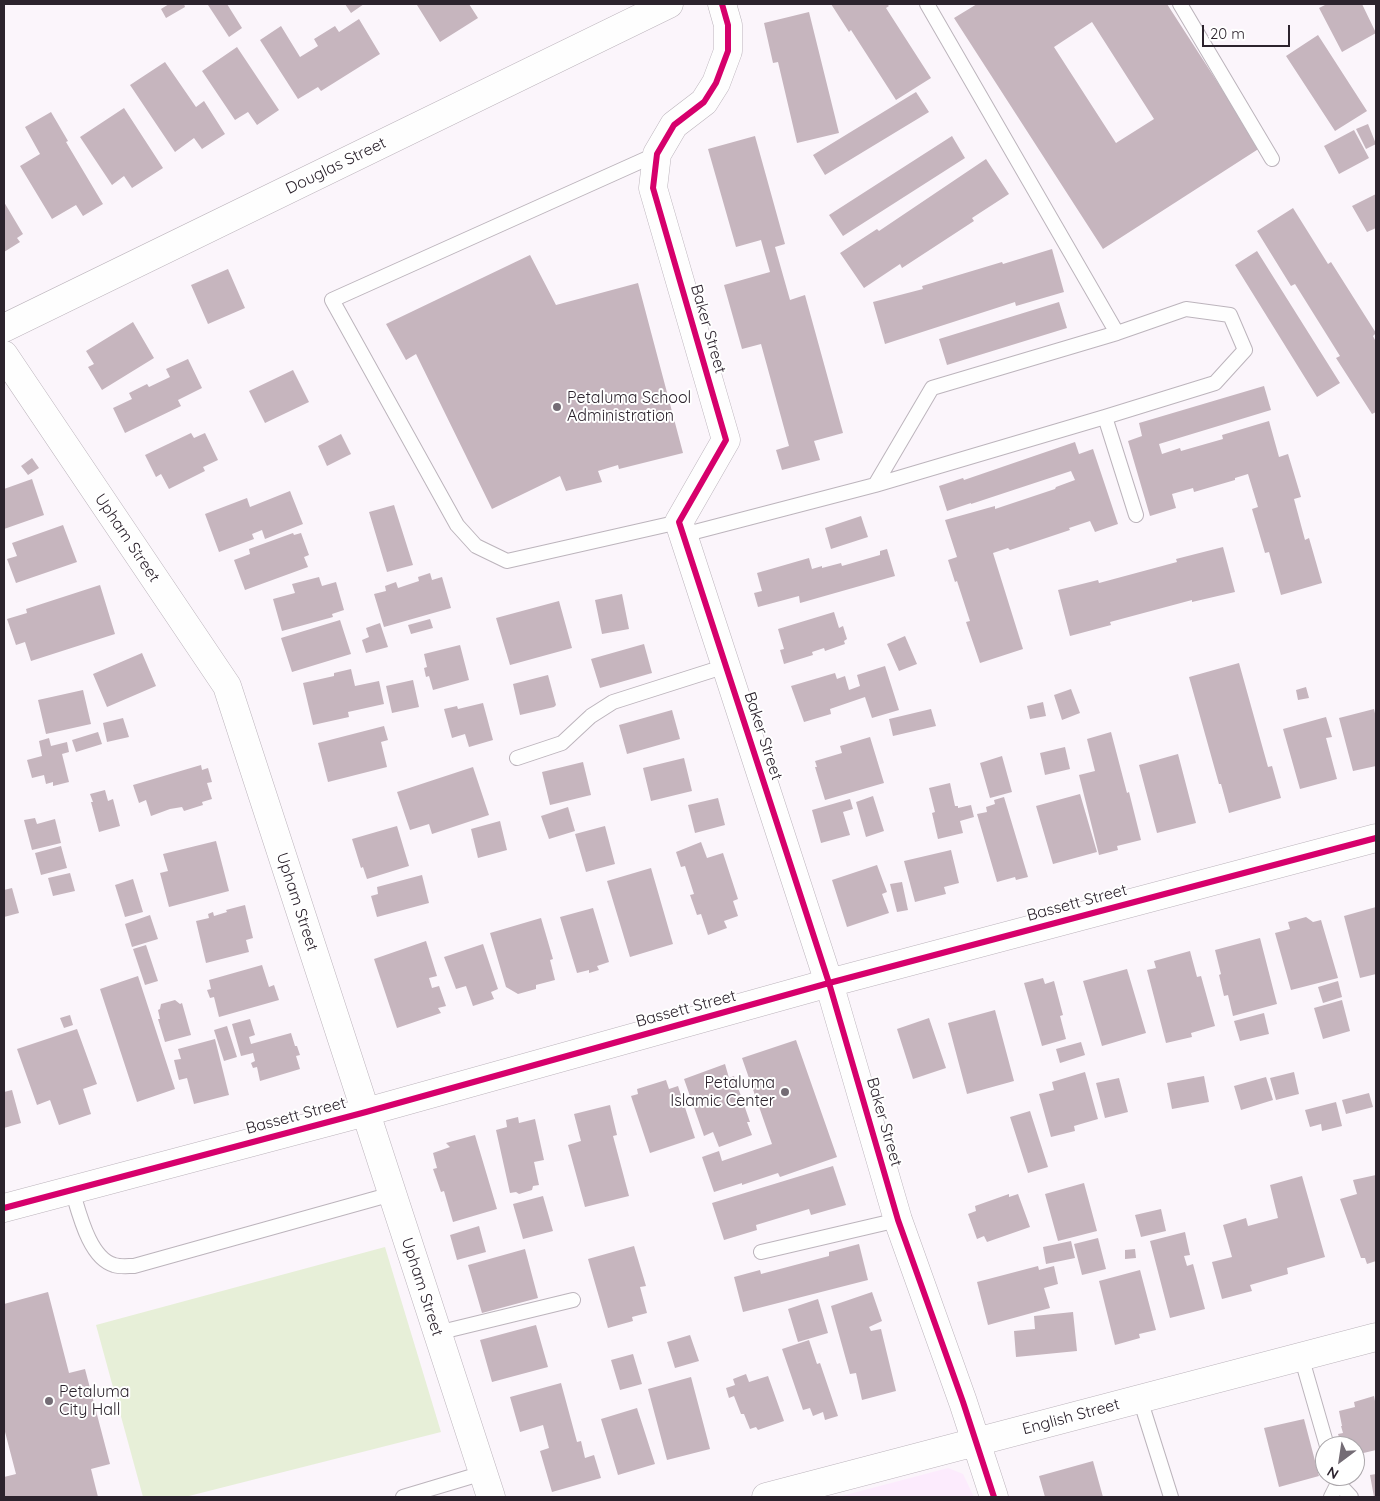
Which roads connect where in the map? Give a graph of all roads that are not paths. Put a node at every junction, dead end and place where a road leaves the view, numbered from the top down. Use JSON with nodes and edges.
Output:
{"nodes":[{"id":1,"x":669,"y":4,"type":"edge"},
{"id":2,"x":722,"y":4,"type":"edge"},
{"id":3,"x":926,"y":4,"type":"edge"},
{"id":4,"x":1180,"y":4,"type":"edge"},
{"id":5,"x":657,"y":154,"type":"junction"},
{"id":6,"x":1272,"y":159,"type":"dead end"},
{"id":7,"x":4,"y":328,"type":"edge"},
{"id":8,"x":1117,"y":333,"type":"junction"},
{"id":9,"x":4,"y":355,"type":"edge"},
{"id":10,"x":1105,"y":417,"type":"junction"},
{"id":11,"x":875,"y":485,"type":"junction"},
{"id":12,"x":1136,"y":516,"type":"dead end"},
{"id":13,"x":681,"y":528,"type":"junction"},
{"id":14,"x":726,"y":666,"type":"junction"},
{"id":15,"x":517,"y":758,"type":"dead end"},
{"id":16,"x":1376,"y":838,"type":"edge"},
{"id":17,"x":829,"y":983,"type":"junction"},
{"id":18,"x":366,"y":1112,"type":"junction"},
{"id":19,"x":72,"y":1190,"type":"junction"},
{"id":20,"x":392,"y":1194,"type":"junction"},
{"id":21,"x":4,"y":1208,"type":"edge"},
{"id":22,"x":898,"y":1220,"type":"junction"},
{"id":23,"x":761,"y":1252,"type":"dead end"},
{"id":24,"x":573,"y":1300,"type":"dead end"},
{"id":25,"x":437,"y":1333,"type":"junction"},
{"id":26,"x":1376,"y":1337,"type":"edge"},
{"id":27,"x":1301,"y":1356,"type":"junction"},
{"id":28,"x":1140,"y":1399,"type":"junction"},
{"id":29,"x":1324,"y":1436,"type":"edge"},
{"id":30,"x":976,"y":1442,"type":"junction"},
{"id":31,"x":487,"y":1485,"type":"edge"},
{"id":32,"x":1342,"y":1486,"type":"edge"},
{"id":33,"x":778,"y":1496,"type":"edge"},
{"id":34,"x":402,"y":1497,"type":"edge"},
{"id":35,"x":994,"y":1497,"type":"edge"},
{"id":36,"x":1171,"y":1497,"type":"edge"},
{"id":37,"x":1350,"y":1497,"type":"edge"}],
"edges":[{"from":1,"to":7,"type":"street","name":"Douglas Street"},
{"from":2,"to":5,"type":"street","name":"Baker Street"},
{"from":3,"to":8,"type":"lane"},
{"from":4,"to":6,"type":"lane"},
{"from":5,"to":13,"type":"street","name":"Baker Street"},
{"from":5,"to":13,"type":"lane"},
{"from":8,"to":10,"type":"lane"},
{"from":8,"to":11,"type":"lane"},
{"from":9,"to":18,"type":"street","name":"Upham Street"},
{"from":10,"to":11,"type":"lane"},
{"from":10,"to":12,"type":"lane"},
{"from":11,"to":13,"type":"lane"},
{"from":13,"to":14,"type":"street","name":"Baker Street"},
{"from":14,"to":15,"type":"lane"},
{"from":14,"to":17,"type":"street","name":"Baker Street"},
{"from":16,"to":17,"type":"street","name":"Bassett Street"},
{"from":17,"to":18,"type":"street","name":"Bassett Street"},
{"from":17,"to":22,"type":"street","name":"Baker Street"},
{"from":18,"to":19,"type":"street","name":"Bassett Street"},
{"from":18,"to":20,"type":"street","name":"Upham Street"},
{"from":19,"to":20,"type":"lane"},
{"from":19,"to":21,"type":"street","name":"Bassett Street"},
{"from":20,"to":25,"type":"street","name":"Upham Street"},
{"from":22,"to":23,"type":"lane"},
{"from":22,"to":30,"type":"street","name":"Baker Street"},
{"from":24,"to":25,"type":"lane"},
{"from":25,"to":31,"type":"street","name":"Upham Street"},
{"from":26,"to":27,"type":"street","name":"English Street"},
{"from":27,"to":28,"type":"street","name":"English Street"},
{"from":27,"to":29,"type":"lane"},
{"from":28,"to":30,"type":"street","name":"English Street"},
{"from":28,"to":36,"type":"lane"},
{"from":30,"to":33,"type":"street","name":"English Street"},
{"from":30,"to":35,"type":"street","name":"Baker Street"},
{"from":31,"to":34,"type":"lane"},
{"from":32,"to":37,"type":"lane"}]}
